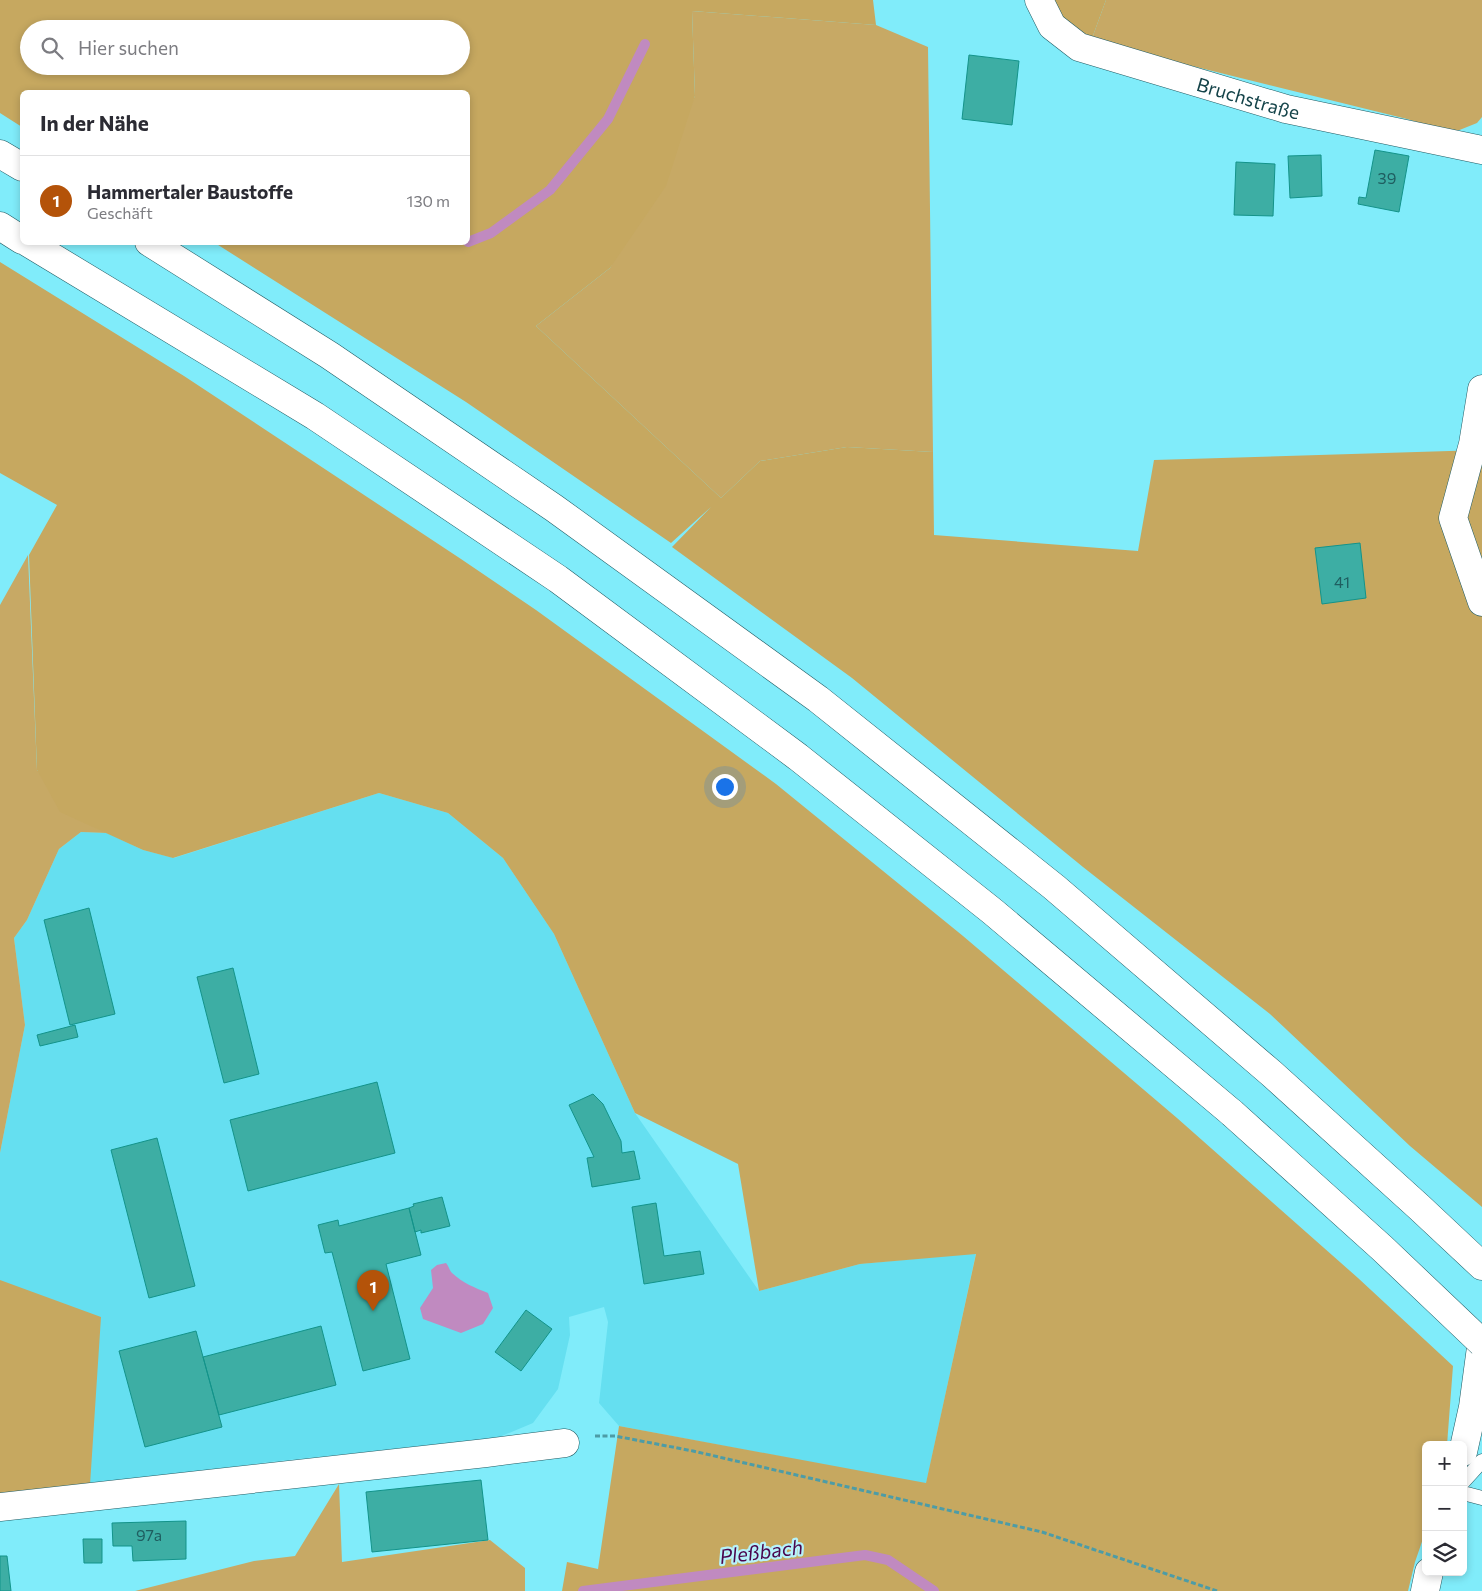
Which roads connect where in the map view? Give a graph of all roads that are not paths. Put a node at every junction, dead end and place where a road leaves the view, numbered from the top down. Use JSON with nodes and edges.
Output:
{"nodes":[{"id":1,"x":1039,"y":0,"type":"edge"},
{"id":2,"x":1482,"y":150,"type":"edge"},
{"id":3,"x":0,"y":154,"type":"edge"},
{"id":4,"x":20,"y":166,"type":"edge"},
{"id":5,"x":0,"y":226,"type":"edge"},
{"id":6,"x":20,"y":239,"type":"edge"},
{"id":7,"x":32,"y":245,"type":"edge"},
{"id":8,"x":154,"y":245,"type":"edge"},
{"id":9,"x":1482,"y":389,"type":"edge"},
{"id":10,"x":1482,"y":602,"type":"edge"},
{"id":11,"x":1482,"y":1266,"type":"edge"},
{"id":12,"x":1482,"y":1341,"type":"edge"},
{"id":13,"x":1465,"y":1441,"type":"edge"},
{"id":14,"x":565,"y":1443,"type":"dead end"},
{"id":15,"x":1482,"y":1461,"type":"edge"},
{"id":16,"x":1467,"y":1478,"type":"edge"},
{"id":17,"x":1467,"y":1495,"type":"edge"},
{"id":18,"x":1482,"y":1498,"type":"edge"},
{"id":19,"x":0,"y":1507,"type":"edge"},
{"id":20,"x":1428,"y":1576,"type":"edge"},
{"id":21,"x":1425,"y":1591,"type":"edge"}],
"edges":[{"from":1,"to":2,"type":"main road","name":"Bruchstraße"},
{"from":3,"to":4,"type":"main road"},
{"from":5,"to":6,"type":"main road"},
{"from":7,"to":12,"type":"main road","bridge":true},
{"from":8,"to":11,"type":"main road"},
{"from":9,"to":10,"type":"main road"},
{"from":12,"to":13,"type":"main road"},
{"from":14,"to":19,"type":"main road"},
{"from":15,"to":16,"type":"lane"},
{"from":17,"to":18,"type":"lane"},
{"from":20,"to":21,"type":"main road"}]}
